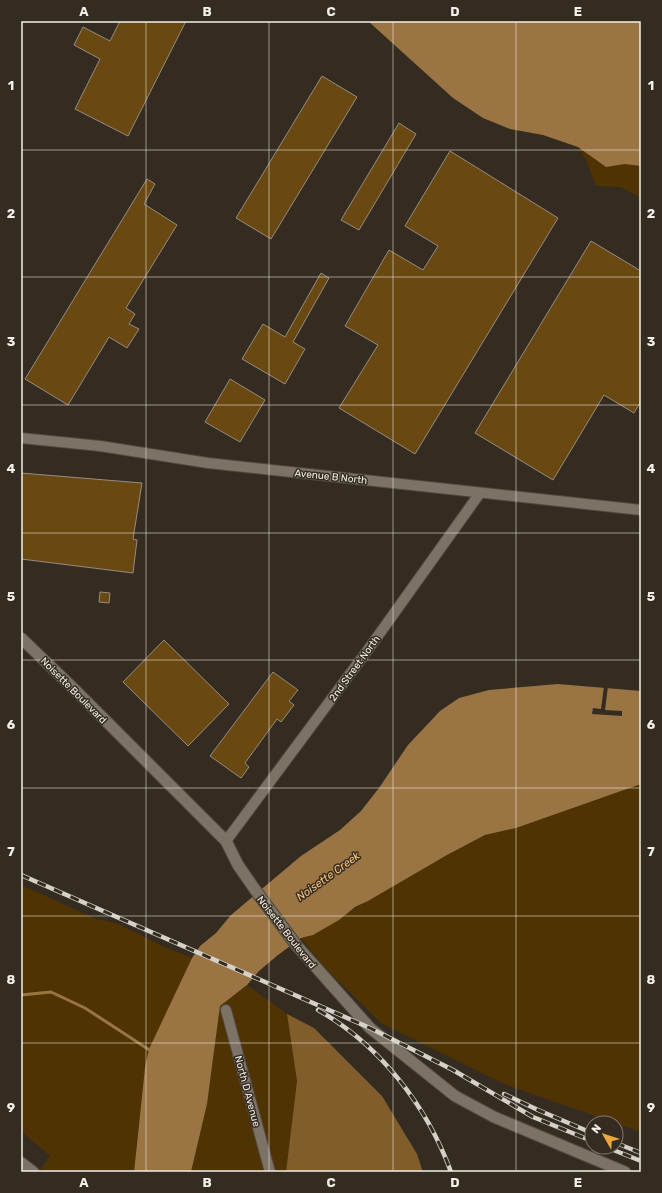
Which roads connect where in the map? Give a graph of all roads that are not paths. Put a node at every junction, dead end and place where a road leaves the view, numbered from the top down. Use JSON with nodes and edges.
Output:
{"nodes":[{"id":1,"x":21,"y":438,"type":"edge"},
{"id":2,"x":480,"y":493,"type":"junction"},
{"id":3,"x":641,"y":510,"type":"edge"},
{"id":4,"x":21,"y":638,"type":"edge"},
{"id":5,"x":226,"y":841,"type":"junction"},
{"id":6,"x":226,"y":1010,"type":"dead end"},
{"id":7,"x":21,"y":1162,"type":"edge"},
{"id":8,"x":34,"y":1172,"type":"edge"},
{"id":9,"x":270,"y":1172,"type":"edge"},
{"id":10,"x":625,"y":1172,"type":"edge"}],
"edges":[{"from":1,"to":2,"type":"street","name":"Avenue B North"},
{"from":2,"to":3,"type":"street","name":"Avenue B North"},
{"from":2,"to":5,"type":"street","name":"2nd Street North"},
{"from":4,"to":5,"type":"street","name":"Noisette Boulevard"},
{"from":5,"to":10,"type":"street","name":"Noisette Boulevard"},
{"from":6,"to":9,"type":"street","name":"North D Avenue"},
{"from":7,"to":8,"type":"street"}]}
